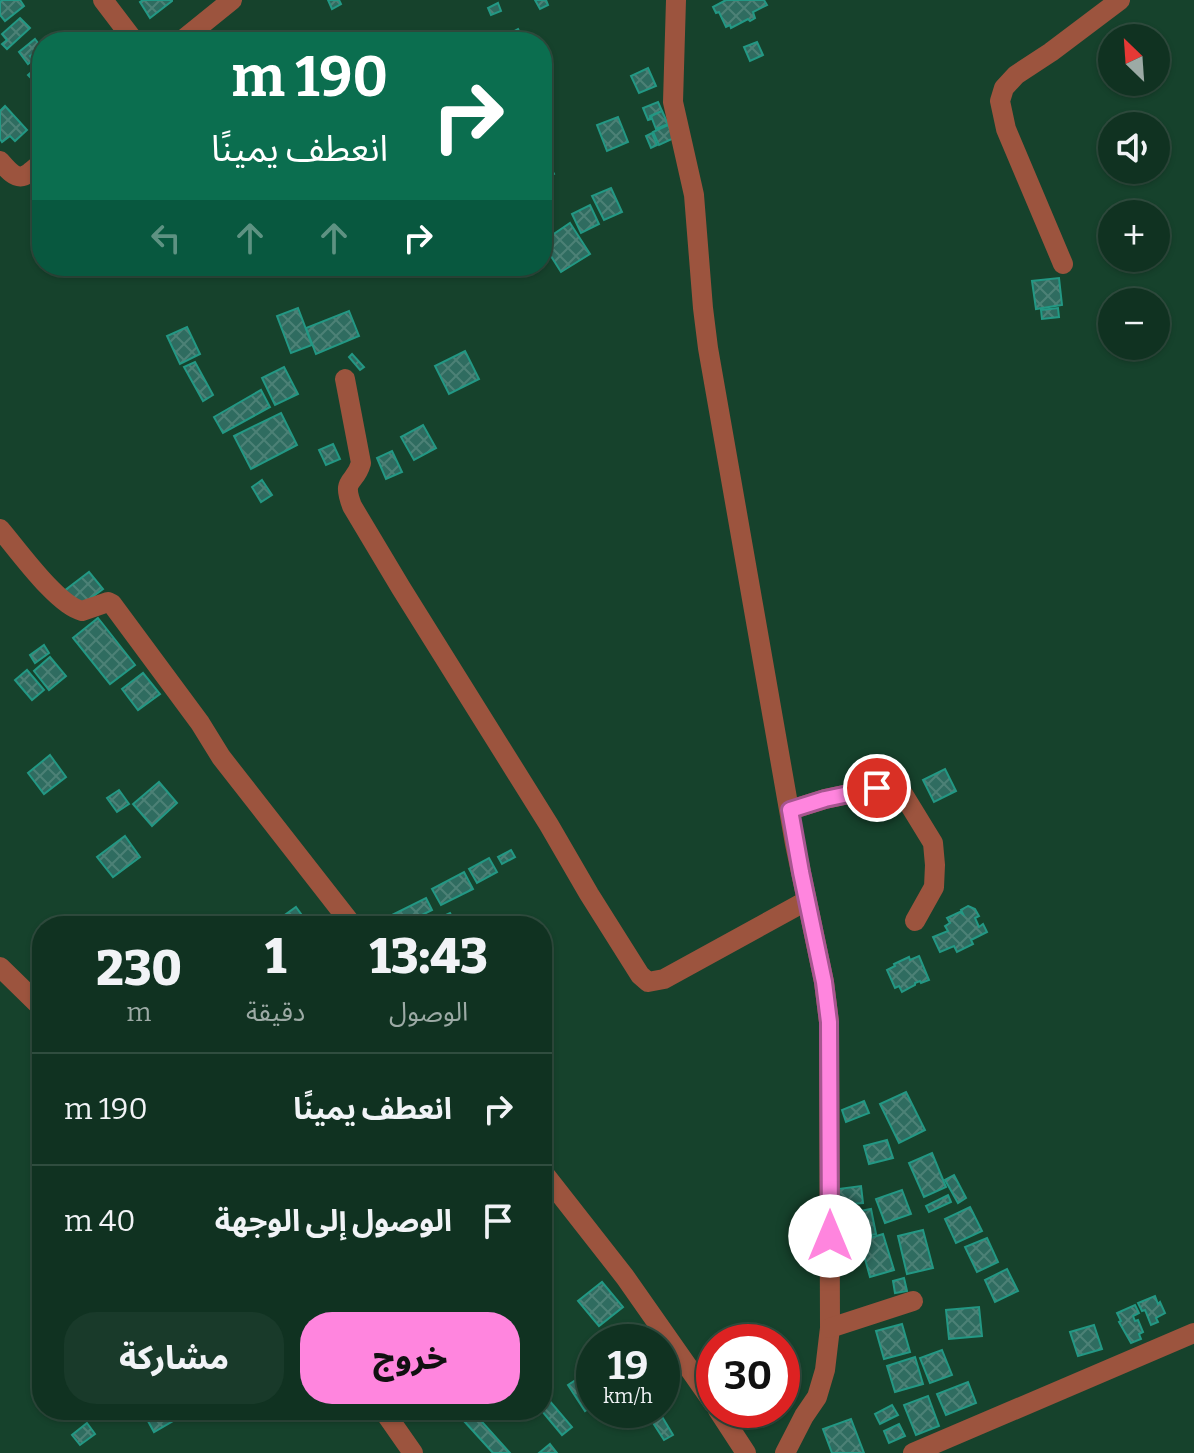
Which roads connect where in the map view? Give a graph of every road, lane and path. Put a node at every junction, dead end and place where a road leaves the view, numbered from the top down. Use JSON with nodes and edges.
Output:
{"nodes":[{"id":1,"x":103,"y":0,"type":"edge"},
{"id":2,"x":232,"y":0,"type":"edge"},
{"id":3,"x":676,"y":0,"type":"edge"},
{"id":4,"x":1120,"y":0,"type":"edge"},
{"id":5,"x":127,"y":32,"type":"edge"},
{"id":6,"x":192,"y":32,"type":"edge"},
{"id":7,"x":0,"y":161,"type":"edge"},
{"id":8,"x":32,"y":171,"type":"edge"},
{"id":9,"x":1063,"y":264,"type":"dead end"},
{"id":10,"x":345,"y":379,"type":"dead end"},
{"id":11,"x":0,"y":529,"type":"edge"},
{"id":12,"x":790,"y":810,"type":"junction"},
{"id":13,"x":806,"y":901,"type":"junction"},
{"id":14,"x":345,"y":916,"type":"edge"},
{"id":15,"x":915,"y":921,"type":"dead end"},
{"id":16,"x":0,"y":967,"type":"edge"},
{"id":17,"x":32,"y":998,"type":"edge"},
{"id":18,"x":552,"y":1184,"type":"edge"},
{"id":19,"x":913,"y":1301,"type":"dead end"},
{"id":20,"x":830,"y":1328,"type":"junction"},
{"id":21,"x":1194,"y":1333,"type":"edge"},
{"id":22,"x":696,"y":1378,"type":"edge"},
{"id":23,"x":390,"y":1420,"type":"edge"},
{"id":24,"x":730,"y":1428,"type":"edge"},
{"id":25,"x":413,"y":1453,"type":"edge"},
{"id":26,"x":746,"y":1453,"type":"edge"},
{"id":27,"x":785,"y":1453,"type":"edge"},
{"id":28,"x":913,"y":1453,"type":"edge"}],
"edges":[{"from":1,"to":5,"type":"street"},
{"from":2,"to":6,"type":"street"},
{"from":3,"to":12,"type":"street"},
{"from":4,"to":9,"type":"street"},
{"from":7,"to":8,"type":"street"},
{"from":10,"to":13,"type":"street"},
{"from":11,"to":14,"type":"street"},
{"from":12,"to":13,"type":"street"},
{"from":12,"to":15,"type":"street"},
{"from":13,"to":20,"type":"street"},
{"from":16,"to":17,"type":"street"},
{"from":18,"to":22,"type":"street"},
{"from":19,"to":20,"type":"street"},
{"from":20,"to":27,"type":"street"},
{"from":21,"to":28,"type":"street"},
{"from":23,"to":25,"type":"street"},
{"from":24,"to":26,"type":"street"}]}
